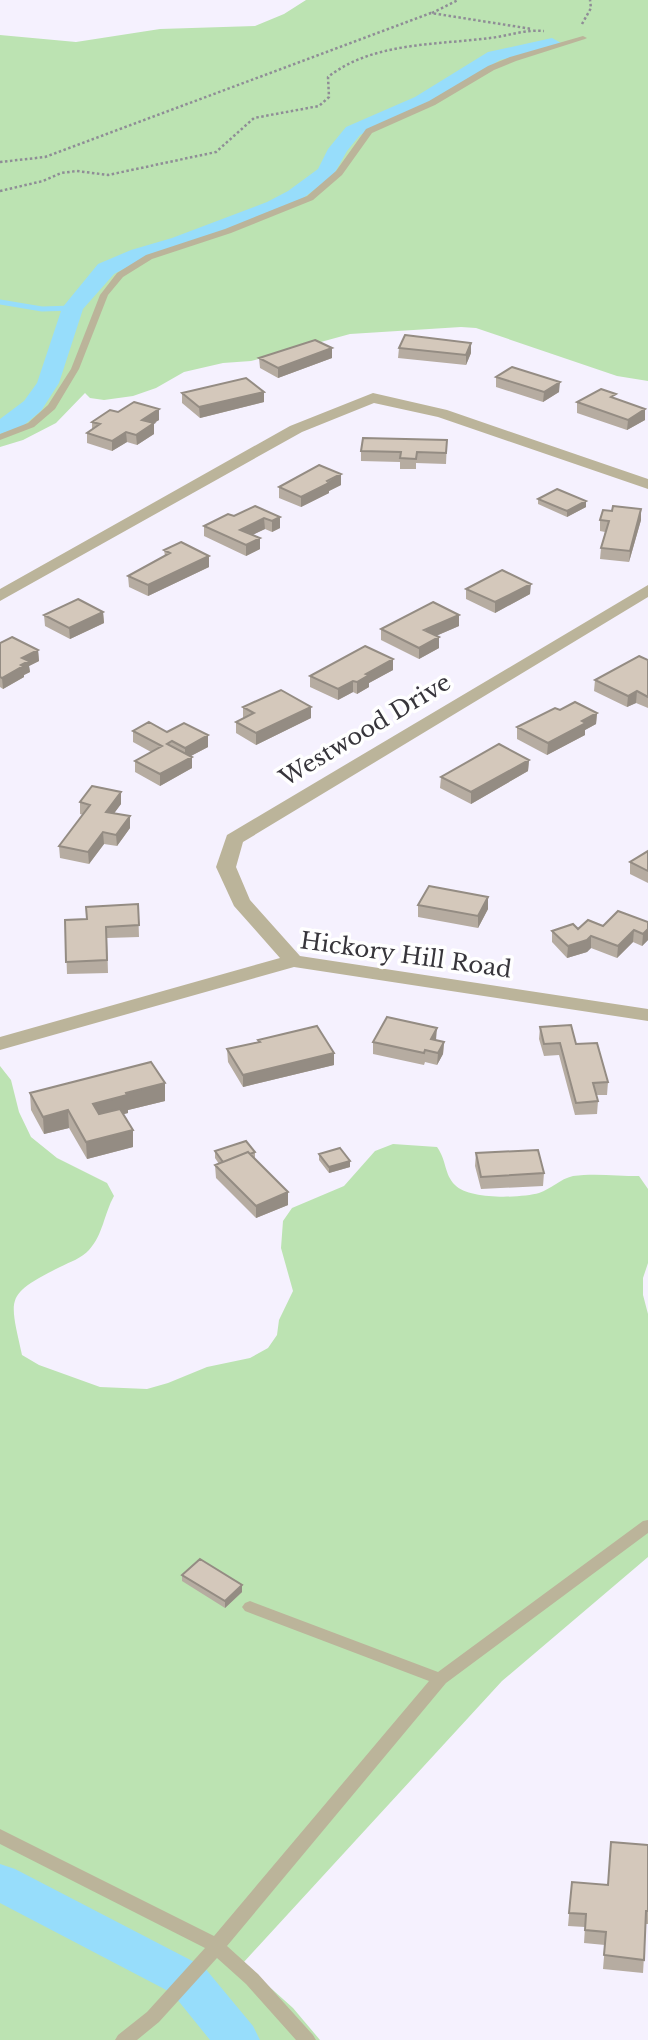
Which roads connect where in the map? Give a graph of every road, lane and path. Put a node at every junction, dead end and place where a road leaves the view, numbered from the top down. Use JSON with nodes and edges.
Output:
{"nodes":[{"id":1,"x":457,"y":0,"type":"edge"},
{"id":2,"x":590,"y":0,"type":"edge"},
{"id":3,"x":431,"y":13,"type":"junction"},
{"id":4,"x":580,"y":27,"type":"dead end"},
{"id":5,"x":536,"y":29,"type":"junction"},
{"id":6,"x":546,"y":31,"type":"dead end"},
{"id":7,"x":583,"y":38,"type":"dead end"},
{"id":8,"x":0,"y":162,"type":"edge"},
{"id":9,"x":0,"y":191,"type":"edge"},
{"id":10,"x":0,"y":437,"type":"edge"},
{"id":11,"x":648,"y":484,"type":"edge"},
{"id":12,"x":648,"y":590,"type":"edge"},
{"id":13,"x":0,"y":596,"type":"edge"},
{"id":14,"x":293,"y":961,"type":"junction"},
{"id":15,"x":648,"y":1015,"type":"edge"},
{"id":16,"x":0,"y":1044,"type":"edge"},
{"id":17,"x":648,"y":1525,"type":"edge"},
{"id":18,"x":250,"y":1607,"type":"dead end"},
{"id":19,"x":440,"y":1679,"type":"junction"},
{"id":20,"x":0,"y":1836,"type":"edge"},
{"id":21,"x":215,"y":1945,"type":"junction"},
{"id":22,"x":124,"y":2040,"type":"edge"},
{"id":23,"x":307,"y":2040,"type":"edge"}],
"edges":[{"from":1,"to":3,"type":"path"},
{"from":2,"to":4,"type":"path"},
{"from":3,"to":5,"type":"path"},
{"from":3,"to":8,"type":"path"},
{"from":5,"to":6,"type":"path"},
{"from":5,"to":9,"type":"path"},
{"from":7,"to":10,"type":"lane"},
{"from":11,"to":13,"type":"street"},
{"from":12,"to":14,"type":"street","name":"Westwood Drive"},
{"from":14,"to":15,"type":"street","name":"Hickory Hill Road"},
{"from":14,"to":16,"type":"street","name":"Hickory Hill Road"},
{"from":17,"to":19,"type":"lane"},
{"from":18,"to":19,"type":"lane"},
{"from":19,"to":21,"type":"lane"},
{"from":20,"to":21,"type":"lane"},
{"from":21,"to":22,"type":"lane"},
{"from":21,"to":23,"type":"lane"}]}
